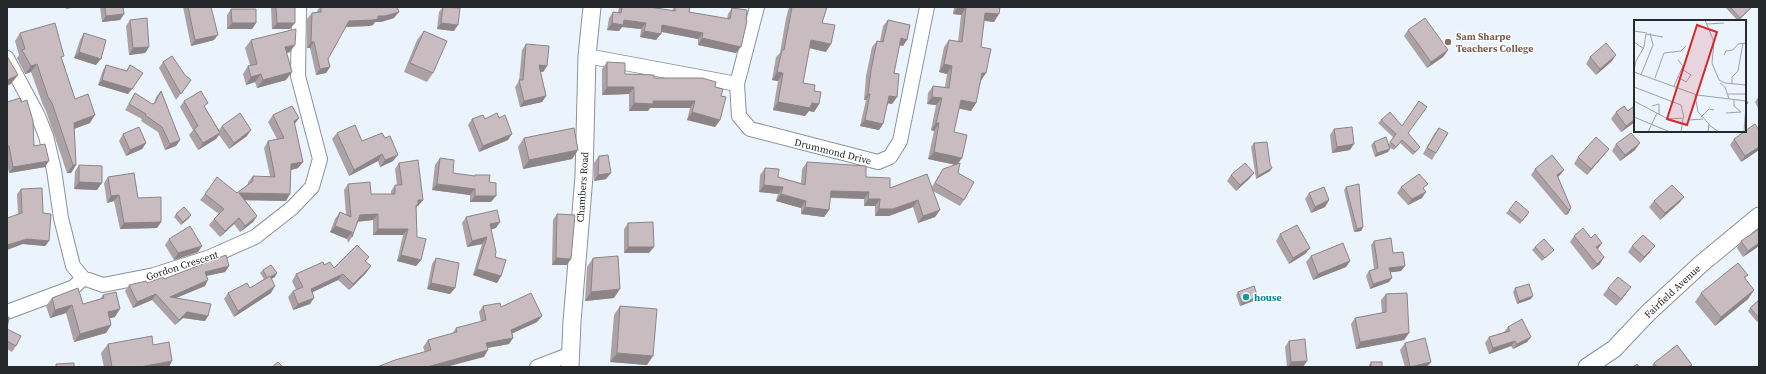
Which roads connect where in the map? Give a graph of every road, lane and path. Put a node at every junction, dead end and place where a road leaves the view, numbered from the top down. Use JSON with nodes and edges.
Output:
{"nodes":[{"id":1,"x":299,"y":7,"type":"edge"},
{"id":2,"x":592,"y":7,"type":"edge"},
{"id":3,"x":757,"y":7,"type":"edge"},
{"id":4,"x":927,"y":7,"type":"edge"},
{"id":5,"x":586,"y":56,"type":"junction"},
{"id":6,"x":7,"y":58,"type":"edge"},
{"id":7,"x":737,"y":84,"type":"junction"},
{"id":8,"x":1759,"y":216,"type":"edge"},
{"id":9,"x":83,"y":278,"type":"junction"},
{"id":10,"x":7,"y":312,"type":"edge"},
{"id":11,"x":570,"y":360,"type":"edge"},
{"id":12,"x":537,"y":367,"type":"edge"},
{"id":13,"x":1587,"y":367,"type":"edge"}],
"edges":[{"from":1,"to":9,"type":"street","name":"Gordon Crescent"},
{"from":2,"to":5,"type":"street","name":"Chambers Road"},
{"from":3,"to":7,"type":"street","name":"Drummond Drive"},
{"from":4,"to":7,"type":"street","name":"Drummond Drive"},
{"from":5,"to":7,"type":"street"},
{"from":5,"to":11,"type":"street","name":"Chambers Road"},
{"from":6,"to":9,"type":"street"},
{"from":8,"to":13,"type":"street","name":"Fairfield Avenue"},
{"from":9,"to":10,"type":"street"},
{"from":11,"to":12,"type":"street"}]}
